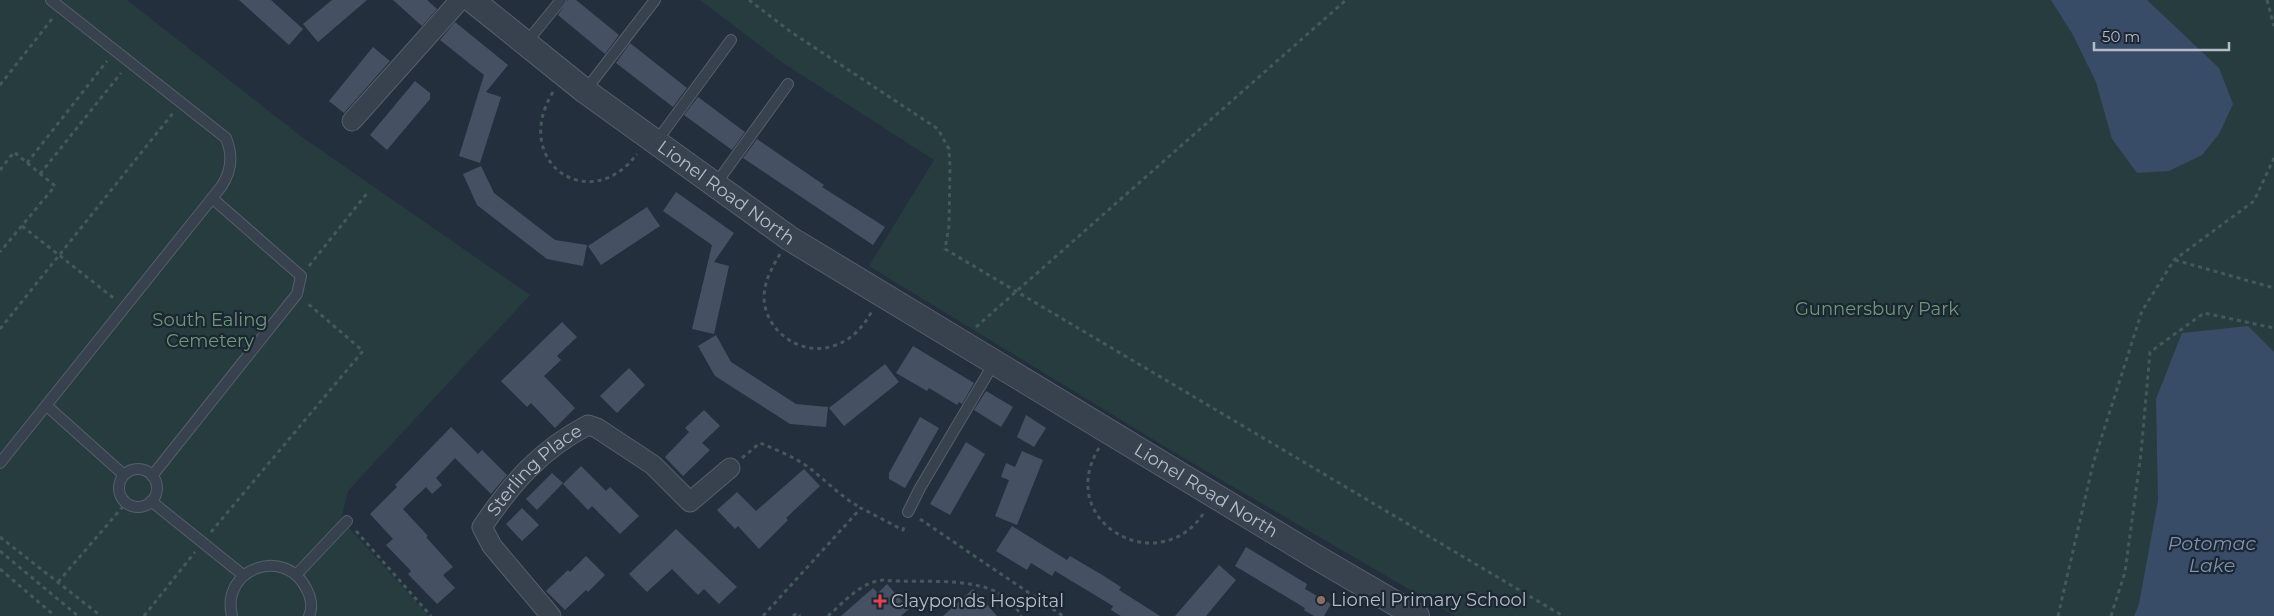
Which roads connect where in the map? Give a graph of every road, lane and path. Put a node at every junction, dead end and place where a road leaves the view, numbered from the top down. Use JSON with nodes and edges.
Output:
{"nodes":[{"id":1,"x":51,"y":0,"type":"edge"},
{"id":2,"x":460,"y":0,"type":"edge"},
{"id":3,"x":472,"y":0,"type":"edge"},
{"id":4,"x":561,"y":0,"type":"edge"},
{"id":5,"x":655,"y":0,"type":"edge"},
{"id":6,"x":750,"y":0,"type":"edge"},
{"id":7,"x":1346,"y":0,"type":"edge"},
{"id":8,"x":2267,"y":0,"type":"edge"},
{"id":9,"x":61,"y":8,"type":"junction"},
{"id":10,"x":2274,"y":26,"type":"edge"},
{"id":11,"x":731,"y":40,"type":"dead end"},
{"id":12,"x":526,"y":44,"type":"junction"},
{"id":13,"x":115,"y":51,"type":"junction"},
{"id":14,"x":130,"y":62,"type":"junction"},
{"id":15,"x":564,"y":74,"type":"junction"},
{"id":16,"x":788,"y":84,"type":"dead end"},
{"id":17,"x":0,"y":85,"type":"edge"},
{"id":18,"x":585,"y":91,"type":"junction"},
{"id":19,"x":182,"y":102,"type":"junction"},
{"id":20,"x":352,"y":121,"type":"dead end"},
{"id":21,"x":652,"y":140,"type":"junction"},
{"id":22,"x":2274,"y":158,"type":"edge"},
{"id":23,"x":27,"y":163,"type":"junction"},
{"id":24,"x":0,"y":170,"type":"edge"},
{"id":25,"x":40,"y":174,"type":"junction"},
{"id":26,"x":715,"y":186,"type":"junction"},
{"id":27,"x":368,"y":192,"type":"dead end"},
{"id":28,"x":212,"y":198,"type":"junction"},
{"id":29,"x":22,"y":226,"type":"junction"},
{"id":30,"x":789,"y":238,"type":"junction"},
{"id":31,"x":0,"y":252,"type":"edge"},
{"id":32,"x":59,"y":256,"type":"junction"},
{"id":33,"x":2174,"y":260,"type":"junction"},
{"id":34,"x":301,"y":276,"type":"junction"},
{"id":35,"x":2274,"y":288,"type":"edge"},
{"id":36,"x":1016,"y":290,"type":"junction"},
{"id":37,"x":298,"y":294,"type":"junction"},
{"id":38,"x":881,"y":295,"type":"junction"},
{"id":39,"x":125,"y":308,"type":"junction"},
{"id":40,"x":2274,"y":328,"type":"edge"},
{"id":41,"x":0,"y":329,"type":"edge"},
{"id":42,"x":959,"y":343,"type":"junction"},
{"id":43,"x":994,"y":364,"type":"junction"},
{"id":44,"x":47,"y":406,"type":"junction"},
{"id":45,"x":1110,"y":431,"type":"junction"},
{"id":46,"x":0,"y":463,"type":"edge"},
{"id":47,"x":730,"y":468,"type":"joint"},
{"id":48,"x":124,"y":475,"type":"junction"},
{"id":49,"x":152,"y":476,"type":"junction"},
{"id":50,"x":1215,"y":496,"type":"junction"},
{"id":51,"x":152,"y":501,"type":"junction"},
{"id":52,"x":126,"y":503,"type":"junction"},
{"id":53,"x":861,"y":508,"type":"junction"},
{"id":54,"x":908,"y":512,"type":"junction"},
{"id":55,"x":347,"y":521,"type":"joint"},
{"id":56,"x":0,"y":537,"type":"edge"},
{"id":57,"x":202,"y":543,"type":"junction"},
{"id":58,"x":0,"y":551,"type":"edge"},
{"id":59,"x":0,"y":569,"type":"edge"},
{"id":60,"x":297,"y":574,"type":"junction"},
{"id":61,"x":243,"y":576,"type":"junction"},
{"id":62,"x":58,"y":582,"type":"junction"},
{"id":63,"x":427,"y":612,"type":"junction"},
{"id":64,"x":55,"y":616,"type":"edge"},
{"id":65,"x":78,"y":616,"type":"edge"},
{"id":66,"x":100,"y":616,"type":"edge"},
{"id":67,"x":144,"y":616,"type":"edge"},
{"id":68,"x":232,"y":616,"type":"edge"},
{"id":69,"x":309,"y":616,"type":"edge"},
{"id":70,"x":424,"y":616,"type":"edge"},
{"id":71,"x":430,"y":616,"type":"edge"},
{"id":72,"x":551,"y":616,"type":"edge"},
{"id":73,"x":763,"y":616,"type":"edge"},
{"id":74,"x":793,"y":616,"type":"edge"},
{"id":75,"x":800,"y":616,"type":"edge"},
{"id":76,"x":828,"y":616,"type":"edge"},
{"id":77,"x":1020,"y":616,"type":"edge"},
{"id":78,"x":1063,"y":616,"type":"edge"},
{"id":79,"x":1417,"y":616,"type":"edge"},
{"id":80,"x":1563,"y":616,"type":"edge"},
{"id":81,"x":2058,"y":616,"type":"edge"},
{"id":82,"x":2111,"y":616,"type":"edge"}],
"edges":[{"from":1,"to":9,"type":"lane"},
{"from":2,"to":20,"type":"street"},
{"from":3,"to":12,"type":"street","name":"Lionel Road North"},
{"from":4,"to":12,"type":"lane"},
{"from":5,"to":18,"type":"lane"},
{"from":6,"to":36,"type":"path"},
{"from":7,"to":36,"type":"path"},
{"from":8,"to":10,"type":"path"},
{"from":9,"to":13,"type":"lane"},
{"from":9,"to":17,"type":"path"},
{"from":11,"to":21,"type":"lane"},
{"from":12,"to":15,"type":"street","name":"Lionel Road North"},
{"from":13,"to":14,"type":"lane"},
{"from":13,"to":23,"type":"path"},
{"from":14,"to":19,"type":"lane"},
{"from":14,"to":25,"type":"path"},
{"from":15,"to":18,"type":"street","name":"Lionel Road North"},
{"from":15,"to":21,"type":"path"},
{"from":16,"to":26,"type":"lane"},
{"from":18,"to":21,"type":"street","name":"Lionel Road North"},
{"from":19,"to":28,"type":"lane"},
{"from":19,"to":32,"type":"path"},
{"from":21,"to":26,"type":"street","name":"Lionel Road North"},
{"from":22,"to":33,"type":"path"},
{"from":23,"to":24,"type":"path"},
{"from":23,"to":25,"type":"path"},
{"from":25,"to":29,"type":"path"},
{"from":26,"to":30,"type":"street","name":"Lionel Road North"},
{"from":27,"to":34,"type":"path"},
{"from":28,"to":34,"type":"lane"},
{"from":28,"to":39,"type":"lane"},
{"from":29,"to":31,"type":"path"},
{"from":29,"to":32,"type":"path"},
{"from":30,"to":38,"type":"street","name":"Lionel Road North"},
{"from":30,"to":38,"type":"path"},
{"from":32,"to":39,"type":"path"},
{"from":32,"to":41,"type":"path"},
{"from":33,"to":35,"type":"path"},
{"from":33,"to":81,"type":"path"},
{"from":34,"to":37,"type":"lane"},
{"from":36,"to":42,"type":"path"},
{"from":36,"to":80,"type":"path"},
{"from":37,"to":49,"type":"lane"},
{"from":37,"to":57,"type":"path"},
{"from":38,"to":42,"type":"street","name":"Lionel Road North"},
{"from":39,"to":44,"type":"lane"},
{"from":40,"to":82,"type":"path"},
{"from":42,"to":43,"type":"street","name":"Lionel Road North"},
{"from":43,"to":45,"type":"street","name":"Lionel Road North"},
{"from":43,"to":54,"type":"lane"},
{"from":44,"to":46,"type":"lane"},
{"from":44,"to":48,"type":"lane"},
{"from":45,"to":50,"type":"street","name":"Lionel Road North"},
{"from":45,"to":50,"type":"path"},
{"from":47,"to":53,"type":"path"},
{"from":47,"to":72,"type":"street","name":"Sterling Place"},
{"from":48,"to":49,"type":"lane"},
{"from":48,"to":52,"type":"lane"},
{"from":49,"to":51,"type":"lane"},
{"from":50,"to":79,"type":"street","name":"Lionel Road North"},
{"from":51,"to":52,"type":"lane"},
{"from":51,"to":57,"type":"lane"},
{"from":52,"to":62,"type":"path"},
{"from":53,"to":54,"type":"path"},
{"from":53,"to":73,"type":"path"},
{"from":54,"to":78,"type":"path"},
{"from":55,"to":60,"type":"lane"},
{"from":55,"to":63,"type":"path"},
{"from":56,"to":62,"type":"path"},
{"from":57,"to":61,"type":"lane"},
{"from":57,"to":67,"type":"path"},
{"from":58,"to":65,"type":"path"},
{"from":59,"to":64,"type":"path"},
{"from":60,"to":61,"type":"lane"},
{"from":60,"to":69,"type":"lane"},
{"from":61,"to":68,"type":"lane"},
{"from":62,"to":66,"type":"path"},
{"from":63,"to":70,"type":"path"},
{"from":63,"to":71,"type":"path"},
{"from":74,"to":75,"type":"path"},
{"from":76,"to":77,"type":"path"}]}
